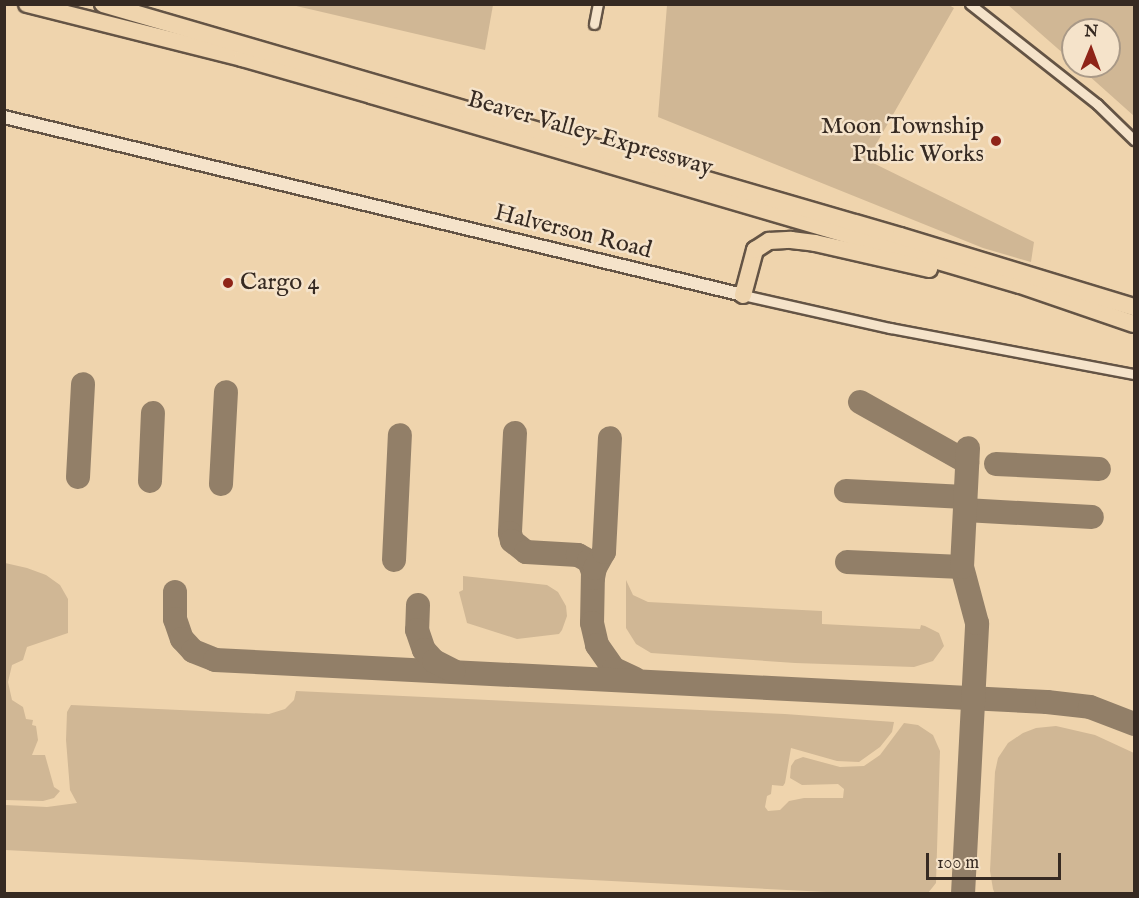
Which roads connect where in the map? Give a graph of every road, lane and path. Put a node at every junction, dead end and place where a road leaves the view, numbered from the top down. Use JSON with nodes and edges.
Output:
{"nodes":[{"id":1,"x":27,"y":4,"type":"edge"},
{"id":2,"x":103,"y":4,"type":"edge"},
{"id":3,"x":598,"y":4,"type":"edge"},
{"id":4,"x":970,"y":4,"type":"edge"},
{"id":5,"x":594,"y":24,"type":"dead end"},
{"id":6,"x":4,"y":117,"type":"edge"},
{"id":7,"x":1134,"y":140,"type":"edge"},
{"id":8,"x":743,"y":295,"type":"junction"},
{"id":9,"x":1081,"y":306,"type":"junction"},
{"id":10,"x":1134,"y":307,"type":"edge"},
{"id":11,"x":1134,"y":324,"type":"edge"},
{"id":12,"x":1134,"y":374,"type":"edge"}],
"edges":[{"from":1,"to":9,"type":"highway","name":"Beaver Valley Expressway"},
{"from":2,"to":10,"type":"highway","name":"Beaver Valley Expressway"},
{"from":3,"to":5,"type":"street"},
{"from":4,"to":7,"type":"street"},
{"from":6,"to":8,"type":"street","name":"Halverson Road"},
{"from":8,"to":9,"type":"highway"},
{"from":8,"to":12,"type":"street","name":"Halverson Road"},
{"from":9,"to":11,"type":"highway","name":"Beaver Valley Expressway"}]}
